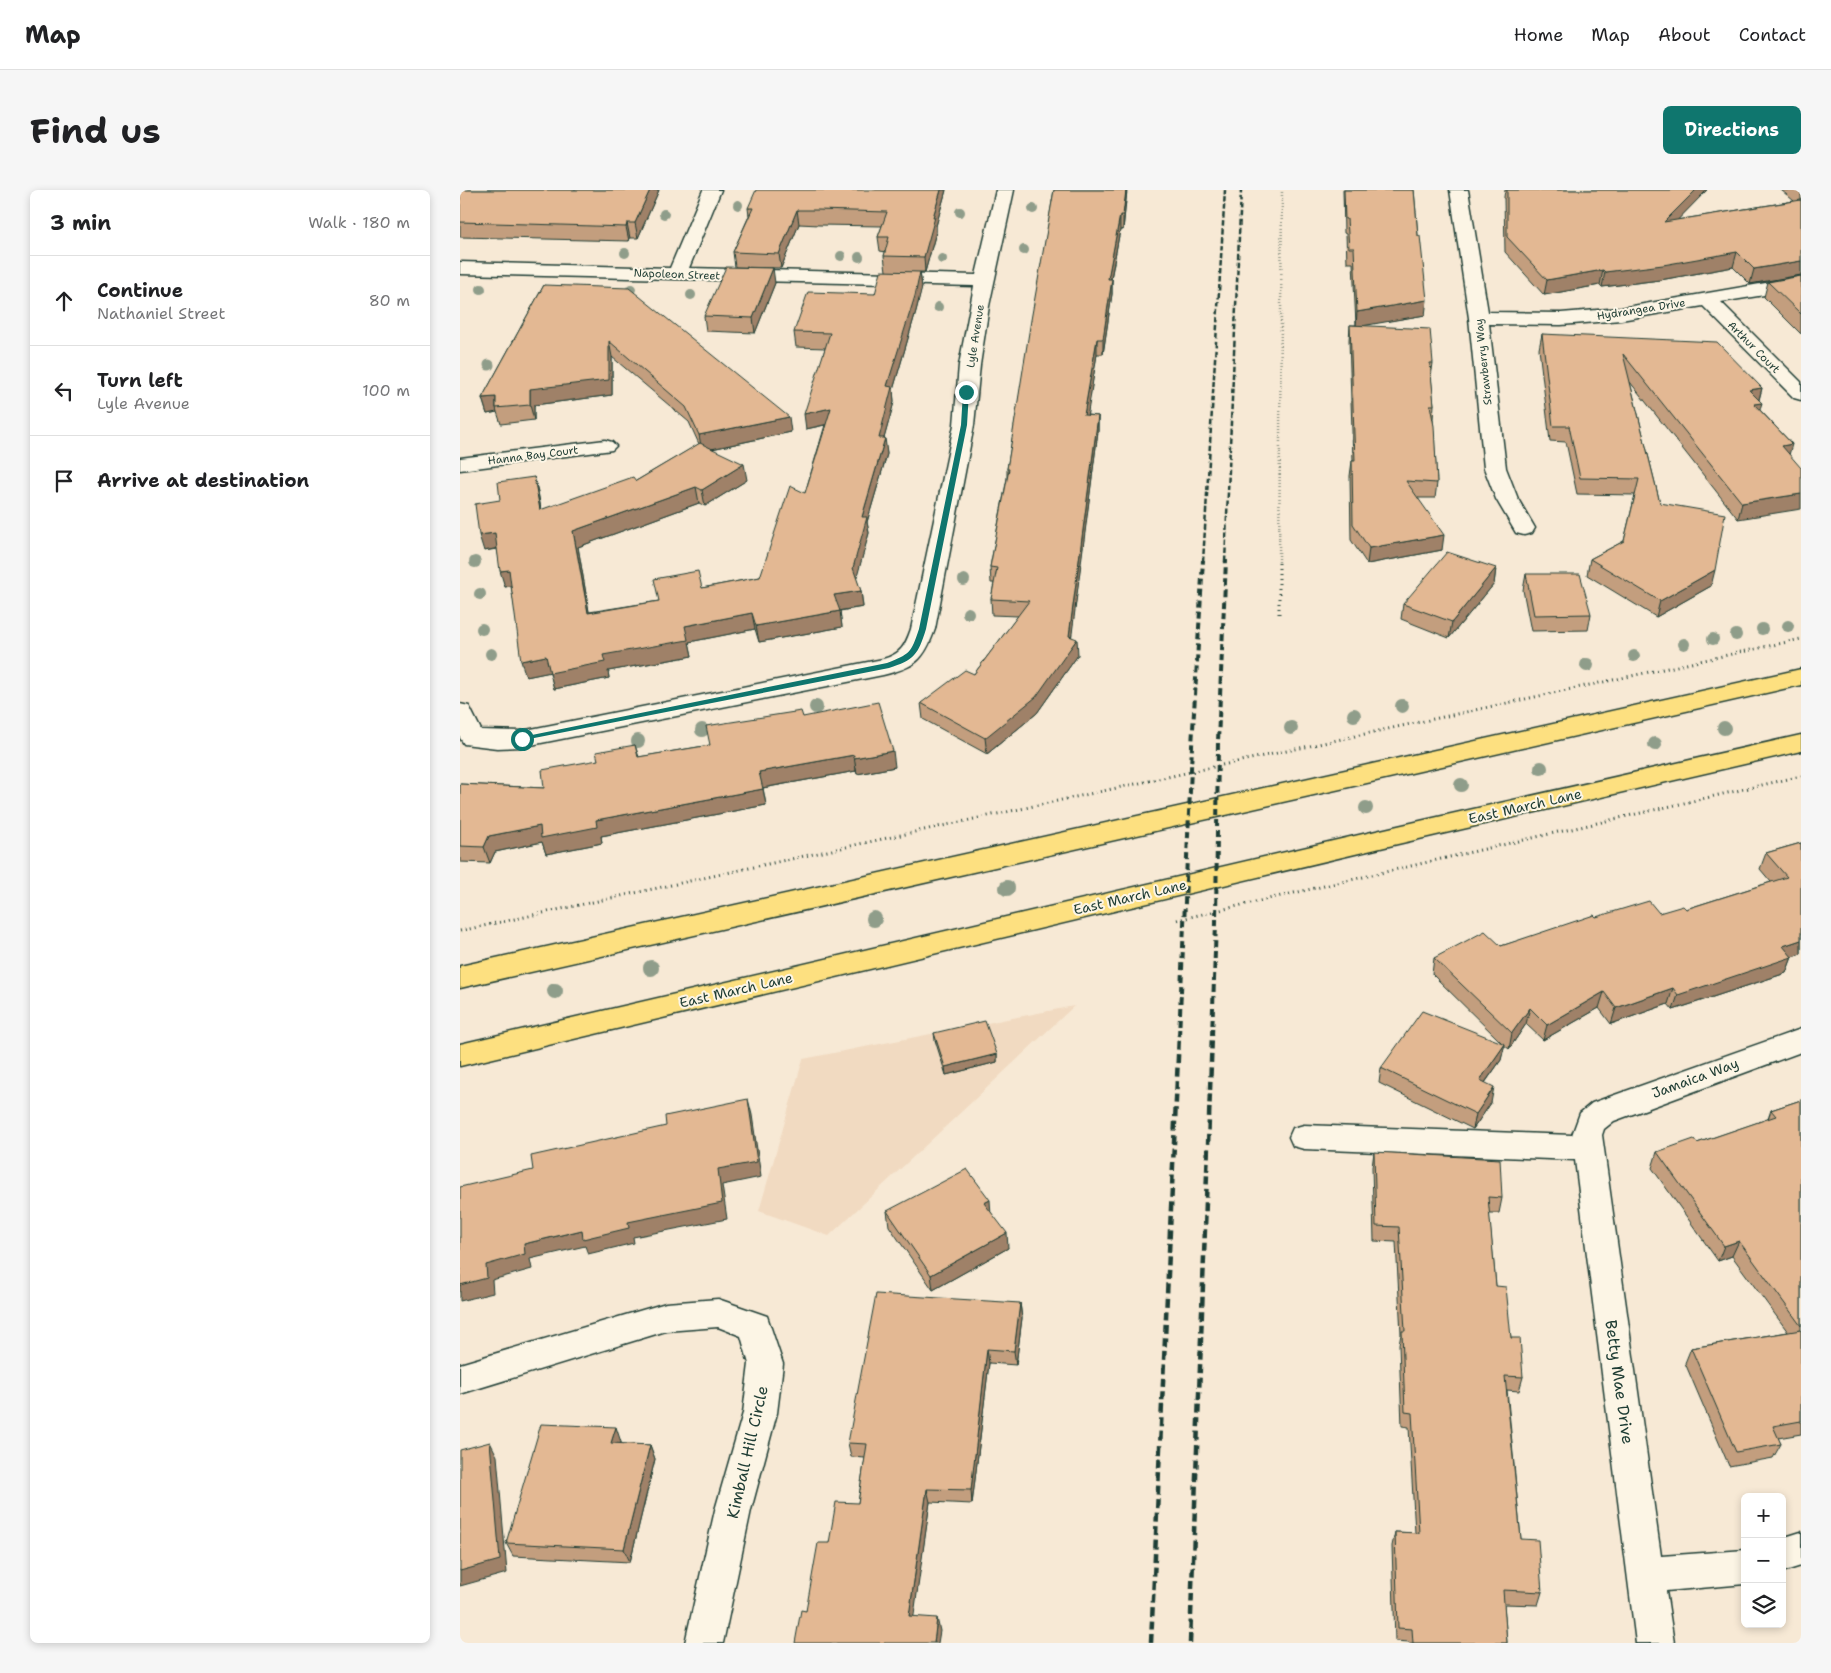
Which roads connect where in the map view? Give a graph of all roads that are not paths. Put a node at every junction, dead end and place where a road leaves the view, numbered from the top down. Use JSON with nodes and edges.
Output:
{"nodes":[{"id":1,"x":712,"y":190,"type":"edge"},
{"id":2,"x":1005,"y":190,"type":"edge"},
{"id":3,"x":1459,"y":190,"type":"edge"},
{"id":4,"x":460,"y":268,"type":"edge"},
{"id":5,"x":677,"y":274,"type":"junction"},
{"id":6,"x":984,"y":281,"type":"junction"},
{"id":7,"x":1801,"y":283,"type":"edge"},
{"id":8,"x":1706,"y":299,"type":"junction"},
{"id":9,"x":1479,"y":318,"type":"junction"},
{"id":10,"x":1801,"y":394,"type":"edge"},
{"id":11,"x":605,"y":446,"type":"dead end"},
{"id":12,"x":460,"y":464,"type":"edge"},
{"id":13,"x":1524,"y":528,"type":"dead end"},
{"id":14,"x":1801,"y":677,"type":"edge"},
{"id":15,"x":460,"y":712,"type":"edge"},
{"id":16,"x":1801,"y":743,"type":"edge"},
{"id":17,"x":460,"y":977,"type":"edge"},
{"id":18,"x":1801,"y":1040,"type":"edge"},
{"id":19,"x":460,"y":1054,"type":"edge"},
{"id":20,"x":1590,"y":1135,"type":"junction"},
{"id":21,"x":1304,"y":1138,"type":"dead end"},
{"id":22,"x":460,"y":1379,"type":"edge"},
{"id":23,"x":1801,"y":1549,"type":"edge"},
{"id":24,"x":1786,"y":1554,"type":"edge"},
{"id":25,"x":1741,"y":1568,"type":"edge"},
{"id":26,"x":1646,"y":1575,"type":"junction"},
{"id":27,"x":704,"y":1643,"type":"edge"},
{"id":28,"x":1655,"y":1643,"type":"edge"}],
"edges":[{"from":1,"to":5,"type":"street"},
{"from":2,"to":6,"type":"street","name":"Lyle Avenue"},
{"from":3,"to":9,"type":"street","name":"Strawberry Way"},
{"from":4,"to":5,"type":"street","name":"Napoleon Street"},
{"from":5,"to":6,"type":"street","name":"Napoleon Street"},
{"from":6,"to":15,"type":"street","name":"Lyle Avenue"},
{"from":7,"to":8,"type":"street","name":"Hydrangea Drive"},
{"from":8,"to":9,"type":"street","name":"Hydrangea Drive"},
{"from":8,"to":10,"type":"street","name":"Arthur Court"},
{"from":9,"to":13,"type":"street","name":"Strawberry Way"},
{"from":11,"to":12,"type":"street","name":"Hanna Bay Court"},
{"from":14,"to":17,"type":"main road"},
{"from":16,"to":19,"type":"main road","name":"East March Lane"},
{"from":18,"to":20,"type":"street","name":"Jamaica Way"},
{"from":20,"to":21,"type":"street"},
{"from":20,"to":26,"type":"street","name":"Betty Mae Drive"},
{"from":22,"to":27,"type":"street","name":"Kimball Hill Circle"},
{"from":23,"to":24,"type":"street"},
{"from":25,"to":26,"type":"street"},
{"from":26,"to":28,"type":"street","name":"Betty Mae Drive"}]}
